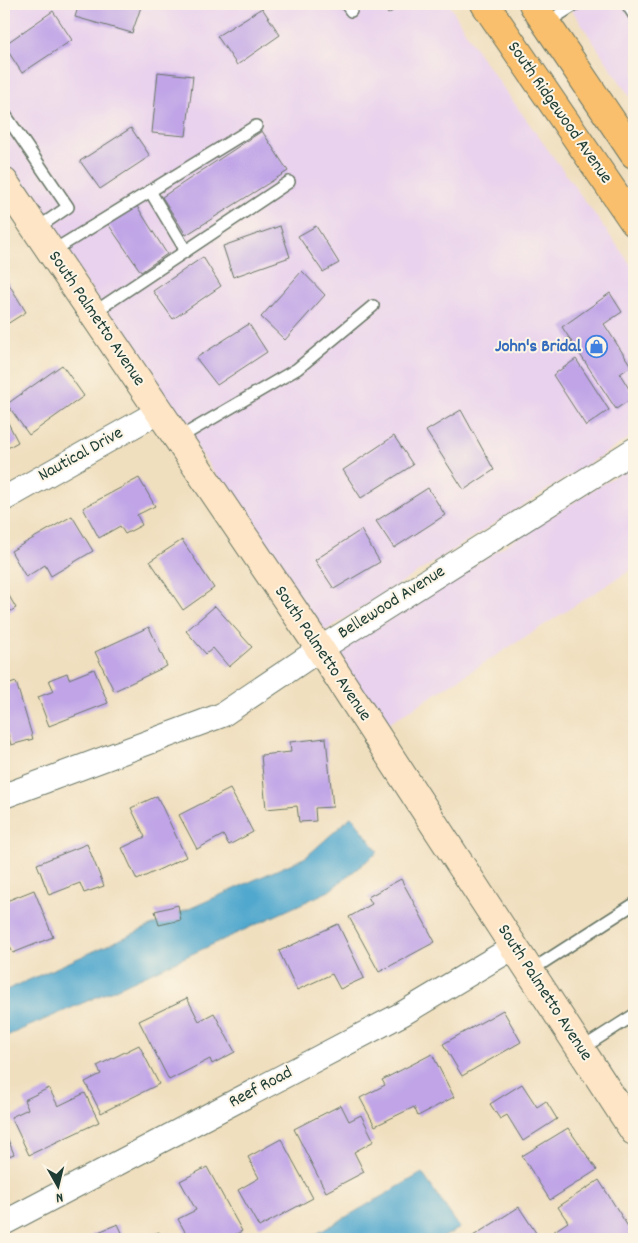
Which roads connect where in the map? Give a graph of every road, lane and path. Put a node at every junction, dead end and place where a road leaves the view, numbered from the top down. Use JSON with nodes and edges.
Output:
{"nodes":[{"id":1,"x":485,"y":4,"type":"edge"},
{"id":2,"x":576,"y":4,"type":"edge"},
{"id":3,"x":627,"y":4,"type":"edge"},
{"id":4,"x":540,"y":13,"type":"edge"},
{"id":5,"x":634,"y":16,"type":"edge"},
{"id":6,"x":4,"y":112,"type":"edge"},
{"id":7,"x":256,"y":126,"type":"dead end"},
{"id":8,"x":634,"y":154,"type":"edge"},
{"id":9,"x":289,"y":182,"type":"dead end"},
{"id":10,"x":150,"y":191,"type":"junction"},
{"id":11,"x":7,"y":193,"type":"edge"},
{"id":12,"x":634,"y":222,"type":"edge"},
{"id":13,"x":36,"y":229,"type":"junction"},
{"id":14,"x":186,"y":251,"type":"junction"},
{"id":15,"x":51,"y":252,"type":"junction"},
{"id":16,"x":373,"y":306,"type":"dead end"},
{"id":17,"x":92,"y":314,"type":"junction"},
{"id":18,"x":158,"y":412,"type":"junction"},
{"id":19,"x":176,"y":439,"type":"junction"},
{"id":20,"x":634,"y":450,"type":"edge"},
{"id":21,"x":4,"y":499,"type":"edge"},
{"id":22,"x":320,"y":649,"type":"junction"},
{"id":23,"x":4,"y":796,"type":"edge"},
{"id":24,"x":634,"y":904,"type":"edge"},
{"id":25,"x":514,"y":947,"type":"junction"},
{"id":26,"x":530,"y":971,"type":"junction"},
{"id":27,"x":634,"y":1015,"type":"edge"},
{"id":28,"x":581,"y":1049,"type":"junction"},
{"id":29,"x":633,"y":1125,"type":"edge"},
{"id":30,"x":4,"y":1223,"type":"edge"}],
"edges":[{"from":1,"to":12,"type":"main road","name":"South Ridgewood Avenue"},
{"from":2,"to":4,"type":"lane"},
{"from":3,"to":5,"type":"lane"},
{"from":4,"to":8,"type":"main road"},
{"from":6,"to":13,"type":"lane"},
{"from":7,"to":10,"type":"lane"},
{"from":9,"to":14,"type":"lane"},
{"from":10,"to":14,"type":"lane"},
{"from":10,"to":15,"type":"lane"},
{"from":11,"to":13,"type":"street","name":"South Palmetto Avenue"},
{"from":13,"to":15,"type":"street","name":"South Palmetto Avenue"},
{"from":14,"to":17,"type":"lane"},
{"from":15,"to":17,"type":"street","name":"South Palmetto Avenue"},
{"from":16,"to":19,"type":"lane"},
{"from":17,"to":18,"type":"street","name":"South Palmetto Avenue"},
{"from":18,"to":19,"type":"street","name":"South Palmetto Avenue"},
{"from":18,"to":21,"type":"street","name":"Nautical Drive"},
{"from":19,"to":22,"type":"street","name":"South Palmetto Avenue"},
{"from":20,"to":22,"type":"street","name":"Bellewood Avenue"},
{"from":22,"to":23,"type":"street","name":"Bellewood Avenue"},
{"from":22,"to":25,"type":"street","name":"South Palmetto Avenue"},
{"from":24,"to":26,"type":"lane"},
{"from":25,"to":26,"type":"street","name":"South Palmetto Avenue"},
{"from":25,"to":30,"type":"street","name":"Reef Road"},
{"from":26,"to":28,"type":"street","name":"South Palmetto Avenue"},
{"from":27,"to":28,"type":"lane"},
{"from":28,"to":29,"type":"street","name":"South Palmetto Avenue"}]}
